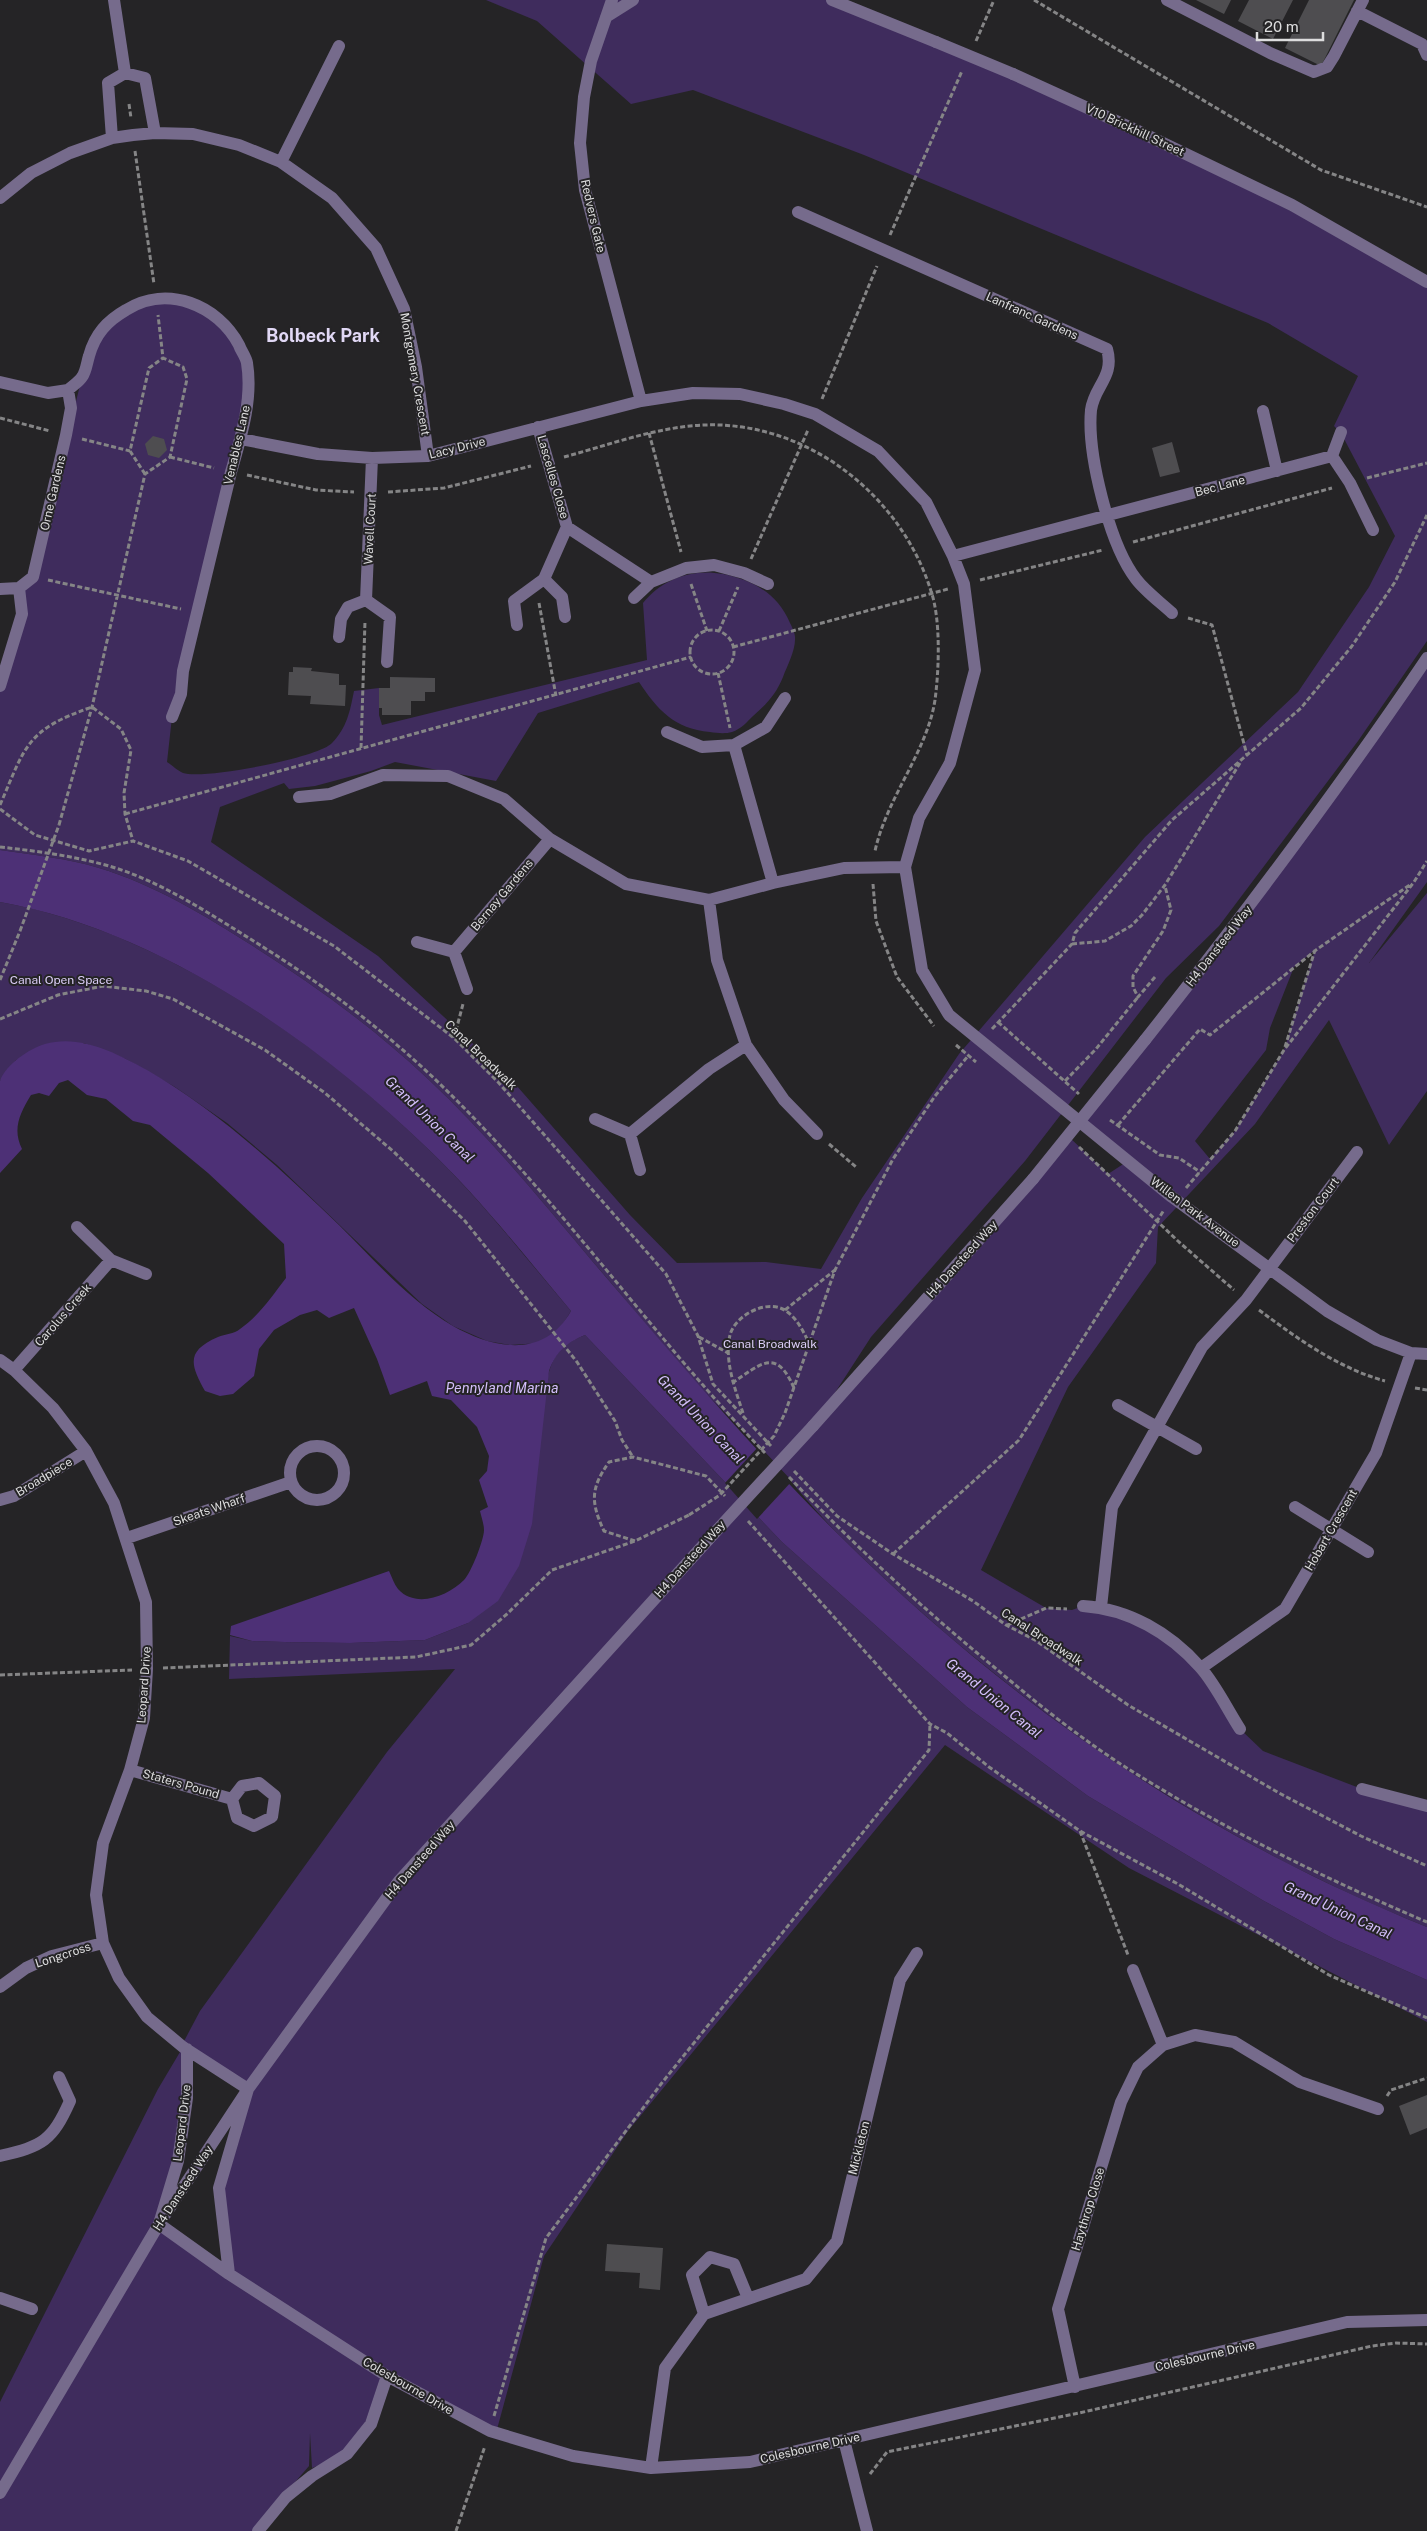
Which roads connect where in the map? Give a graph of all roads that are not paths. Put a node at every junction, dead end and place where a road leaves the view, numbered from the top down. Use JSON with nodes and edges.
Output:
{"nodes":[{"id":1,"x":114,"y":0,"type":"edge"},
{"id":2,"x":612,"y":0,"type":"edge"},
{"id":3,"x":633,"y":0,"type":"edge"},
{"id":4,"x":832,"y":0,"type":"edge"},
{"id":5,"x":1166,"y":0,"type":"edge"},
{"id":6,"x":1360,"y":5,"type":"edge"},
{"id":7,"x":606,"y":17,"type":"junction"},
{"id":8,"x":339,"y":46,"type":"dead end"},
{"id":9,"x":1427,"y":55,"type":"edge"},
{"id":10,"x":125,"y":73,"type":"junction"},
{"id":11,"x":155,"y":133,"type":"junction"},
{"id":12,"x":112,"y":138,"type":"junction"},
{"id":13,"x":281,"y":162,"type":"junction"},
{"id":14,"x":0,"y":198,"type":"edge"},
{"id":15,"x":798,"y":212,"type":"dead end"},
{"id":16,"x":1427,"y":282,"type":"edge"},
{"id":17,"x":0,"y":382,"type":"edge"},
{"id":18,"x":68,"y":390,"type":"junction"},
{"id":19,"x":641,"y":401,"type":"junction"},
{"id":20,"x":1264,"y":411,"type":"dead end"},
{"id":21,"x":538,"y":427,"type":"junction"},
{"id":22,"x":1342,"y":432,"type":"dead end"},
{"id":23,"x":241,"y":439,"type":"junction"},
{"id":24,"x":428,"y":456,"type":"junction"},
{"id":25,"x":1332,"y":456,"type":"junction"},
{"id":26,"x":372,"y":458,"type":"junction"},
{"id":27,"x":1277,"y":471,"type":"junction"},
{"id":28,"x":1108,"y":516,"type":"junction"},
{"id":29,"x":567,"y":527,"type":"junction"},
{"id":30,"x":1373,"y":530,"type":"dead end"},
{"id":31,"x":953,"y":556,"type":"junction"},
{"id":32,"x":540,"y":582,"type":"junction"},
{"id":33,"x":651,"y":582,"type":"junction"},
{"id":34,"x":768,"y":584,"type":"dead end"},
{"id":35,"x":19,"y":588,"type":"junction"},
{"id":36,"x":0,"y":589,"type":"edge"},
{"id":37,"x":634,"y":598,"type":"dead end"},
{"id":38,"x":366,"y":600,"type":"junction"},
{"id":39,"x":1172,"y":613,"type":"road end"},
{"id":40,"x":566,"y":616,"type":"dead end"},
{"id":41,"x":517,"y":625,"type":"dead end"},
{"id":42,"x":339,"y":637,"type":"dead end"},
{"id":43,"x":1427,"y":658,"type":"edge"},
{"id":44,"x":387,"y":662,"type":"dead end"},
{"id":45,"x":0,"y":686,"type":"edge"},
{"id":46,"x":785,"y":698,"type":"dead end"},
{"id":47,"x":172,"y":717,"type":"dead end"},
{"id":48,"x":667,"y":732,"type":"dead end"},
{"id":49,"x":734,"y":745,"type":"junction"},
{"id":50,"x":300,"y":797,"type":"dead end"},
{"id":51,"x":550,"y":839,"type":"junction"},
{"id":52,"x":905,"y":867,"type":"junction"},
{"id":53,"x":773,"y":883,"type":"junction"},
{"id":54,"x":709,"y":900,"type":"junction"},
{"id":55,"x":417,"y":942,"type":"dead end"},
{"id":56,"x":454,"y":952,"type":"junction"},
{"id":57,"x":467,"y":989,"type":"road end"},
{"id":58,"x":746,"y":1045,"type":"junction"},
{"id":59,"x":596,"y":1119,"type":"dead end"},
{"id":60,"x":630,"y":1134,"type":"junction"},
{"id":61,"x":817,"y":1134,"type":"road end"},
{"id":62,"x":1358,"y":1152,"type":"dead end"},
{"id":63,"x":640,"y":1170,"type":"dead end"},
{"id":64,"x":77,"y":1227,"type":"dead end"},
{"id":65,"x":111,"y":1260,"type":"junction"},
{"id":66,"x":1269,"y":1268,"type":"junction"},
{"id":67,"x":146,"y":1274,"type":"dead end"},
{"id":68,"x":1411,"y":1353,"type":"junction"},
{"id":69,"x":1427,"y":1354,"type":"edge"},
{"id":70,"x":0,"y":1360,"type":"edge"},
{"id":71,"x":14,"y":1370,"type":"junction"},
{"id":72,"x":1118,"y":1404,"type":"dead end"},
{"id":73,"x":1157,"y":1427,"type":"junction"},
{"id":74,"x":1196,"y":1449,"type":"dead end"},
{"id":75,"x":86,"y":1451,"type":"junction"},
{"id":76,"x":291,"y":1482,"type":"junction"},
{"id":77,"x":0,"y":1500,"type":"edge"},
{"id":78,"x":1294,"y":1507,"type":"dead end"},
{"id":79,"x":1331,"y":1530,"type":"junction"},
{"id":80,"x":127,"y":1538,"type":"junction"},
{"id":81,"x":1368,"y":1552,"type":"dead end"},
{"id":82,"x":1083,"y":1606,"type":"road end"},
{"id":83,"x":1101,"y":1607,"type":"junction"},
{"id":84,"x":1201,"y":1668,"type":"junction"},
{"id":85,"x":1240,"y":1729,"type":"dead end"},
{"id":86,"x":130,"y":1770,"type":"junction"},
{"id":87,"x":1362,"y":1789,"type":"dead end"},
{"id":88,"x":232,"y":1799,"type":"dead end"},
{"id":89,"x":1427,"y":1806,"type":"edge"},
{"id":90,"x":103,"y":1943,"type":"junction"},
{"id":91,"x":917,"y":1953,"type":"dead end"},
{"id":92,"x":1133,"y":1970,"type":"road end"},
{"id":93,"x":0,"y":1987,"type":"edge"},
{"id":94,"x":1162,"y":2045,"type":"junction"},
{"id":95,"x":187,"y":2049,"type":"junction"},
{"id":96,"x":59,"y":2077,"type":"dead end"},
{"id":97,"x":248,"y":2090,"type":"junction"},
{"id":98,"x":1378,"y":2109,"type":"road end"},
{"id":99,"x":0,"y":2156,"type":"edge"},
{"id":100,"x":159,"y":2224,"type":"junction"},
{"id":101,"x":229,"y":2274,"type":"junction"},
{"id":102,"x":0,"y":2298,"type":"edge"},
{"id":103,"x":748,"y":2298,"type":"junction"},
{"id":104,"x":32,"y":2309,"type":"dead end"},
{"id":105,"x":704,"y":2314,"type":"junction"},
{"id":106,"x":1427,"y":2320,"type":"edge"},
{"id":107,"x":387,"y":2376,"type":"junction"},
{"id":108,"x":1075,"y":2387,"type":"junction"},
{"id":109,"x":844,"y":2440,"type":"junction"},
{"id":110,"x":651,"y":2468,"type":"junction"},
{"id":111,"x":0,"y":2492,"type":"edge"},
{"id":112,"x":258,"y":2531,"type":"edge"},
{"id":113,"x":867,"y":2531,"type":"edge"}],
"edges":[{"from":1,"to":10,"type":"street"},
{"from":2,"to":7,"type":"street","name":"Redvers Gate"},
{"from":3,"to":7,"type":"street"},
{"from":4,"to":16,"type":"street","name":"V10 Brickhill Street","bridge":true},
{"from":5,"to":6,"type":"street"},
{"from":6,"to":9,"type":"street"},
{"from":7,"to":19,"type":"street","name":"Redvers Gate"},
{"from":8,"to":13,"type":"street"},
{"from":10,"to":11,"type":"street"},
{"from":10,"to":12,"type":"street"},
{"from":11,"to":12,"type":"street","name":"Montgomery Crescent"},
{"from":11,"to":13,"type":"street","name":"Montgomery Crescent"},
{"from":12,"to":14,"type":"street","name":"Montgomery Crescent"},
{"from":13,"to":24,"type":"street","name":"Montgomery Crescent"},
{"from":15,"to":28,"type":"street","name":"Lanfranc Gardens"},
{"from":17,"to":18,"type":"street"},
{"from":18,"to":23,"type":"street","name":"Venables Lane"},
{"from":18,"to":35,"type":"street","name":"Orne Gardens"},
{"from":19,"to":21,"type":"street","name":"Lacy Drive"},
{"from":19,"to":31,"type":"street","name":"Lacy Drive"},
{"from":20,"to":27,"type":"street"},
{"from":21,"to":24,"type":"street","name":"Lacy Drive"},
{"from":21,"to":29,"type":"street","name":"Lascelles Close"},
{"from":22,"to":25,"type":"street"},
{"from":23,"to":26,"type":"street","name":"Lacy Drive"},
{"from":23,"to":47,"type":"street","name":"Venables Lane"},
{"from":24,"to":26,"type":"street","name":"Lacy Drive"},
{"from":25,"to":27,"type":"street","name":"Bec Lane"},
{"from":25,"to":30,"type":"street"},
{"from":26,"to":38,"type":"street","name":"Wavell Court"},
{"from":27,"to":28,"type":"street","name":"Bec Lane"},
{"from":28,"to":31,"type":"street","name":"Bec Lane"},
{"from":28,"to":39,"type":"street"},
{"from":29,"to":32,"type":"street","name":"Lascelles Close"},
{"from":29,"to":33,"type":"street","name":"Lascelles Close"},
{"from":31,"to":52,"type":"street","name":"Lacy Drive"},
{"from":32,"to":40,"type":"street"},
{"from":32,"to":41,"type":"street"},
{"from":33,"to":34,"type":"street"},
{"from":33,"to":37,"type":"street"},
{"from":35,"to":36,"type":"street"},
{"from":35,"to":45,"type":"street"},
{"from":38,"to":42,"type":"street"},
{"from":38,"to":44,"type":"street"},
{"from":43,"to":97,"type":"street","name":"H4 Dansteed Way","bridge":true},
{"from":46,"to":49,"type":"street"},
{"from":48,"to":49,"type":"street"},
{"from":49,"to":53,"type":"street"},
{"from":50,"to":51,"type":"street"},
{"from":51,"to":54,"type":"street"},
{"from":51,"to":56,"type":"street","name":"Bernay Gardens"},
{"from":52,"to":53,"type":"street"},
{"from":52,"to":66,"type":"street","name":"Willen Park Avenue"},
{"from":53,"to":54,"type":"street"},
{"from":54,"to":58,"type":"street"},
{"from":55,"to":56,"type":"street"},
{"from":56,"to":57,"type":"street"},
{"from":58,"to":60,"type":"street"},
{"from":58,"to":61,"type":"street"},
{"from":59,"to":60,"type":"street"},
{"from":60,"to":63,"type":"street"},
{"from":62,"to":66,"type":"street","name":"Preston Court"},
{"from":64,"to":65,"type":"street"},
{"from":65,"to":67,"type":"street"},
{"from":65,"to":71,"type":"street","name":"Carolus Creek"},
{"from":66,"to":68,"type":"street","name":"Willen Park Avenue"},
{"from":66,"to":73,"type":"street"},
{"from":68,"to":69,"type":"street","name":"Willen Park Avenue"},
{"from":68,"to":79,"type":"street","name":"Hobart Crescent"},
{"from":70,"to":71,"type":"street","name":"Leopard Drive"},
{"from":71,"to":75,"type":"street","name":"Leopard Drive"},
{"from":72,"to":73,"type":"street"},
{"from":73,"to":74,"type":"street"},
{"from":73,"to":83,"type":"street"},
{"from":75,"to":77,"type":"street","name":"Broadpiece"},
{"from":75,"to":80,"type":"street","name":"Leopard Drive"},
{"from":76,"to":76,"type":"street"},
{"from":76,"to":80,"type":"street","name":"Skeats Wharf"},
{"from":78,"to":79,"type":"street"},
{"from":79,"to":81,"type":"street"},
{"from":79,"to":84,"type":"street","name":"Hobart Crescent"},
{"from":80,"to":86,"type":"street","name":"Leopard Drive"},
{"from":82,"to":83,"type":"street"},
{"from":83,"to":84,"type":"street"},
{"from":84,"to":85,"type":"street"},
{"from":86,"to":88,"type":"street","name":"Staters Pound"},
{"from":86,"to":90,"type":"street","name":"Leopard Drive"},
{"from":87,"to":89,"type":"street"},
{"from":90,"to":93,"type":"street","name":"Longcross"},
{"from":90,"to":95,"type":"street","name":"Leopard Drive"},
{"from":91,"to":103,"type":"street","name":"Mickleton"},
{"from":92,"to":94,"type":"street"},
{"from":94,"to":98,"type":"street","name":"Haythrop Close"},
{"from":94,"to":108,"type":"street","name":"Haythrop Close"},
{"from":95,"to":97,"type":"street","name":"Leopard Drive"},
{"from":95,"to":100,"type":"street","name":"Leopard Drive"},
{"from":96,"to":99,"type":"street"},
{"from":97,"to":100,"type":"street","name":"H4 Dansteed Way"},
{"from":97,"to":101,"type":"street"},
{"from":100,"to":101,"type":"street","name":"Colesbourne Drive"},
{"from":100,"to":111,"type":"street","name":"H4 Dansteed Way"},
{"from":101,"to":107,"type":"street","name":"Colesbourne Drive"},
{"from":102,"to":104,"type":"street"},
{"from":103,"to":105,"type":"street","name":"Mickleton"},
{"from":103,"to":105,"type":"street"},
{"from":105,"to":110,"type":"street"},
{"from":106,"to":108,"type":"street","name":"Colesbourne Drive"},
{"from":107,"to":110,"type":"street","name":"Colesbourne Drive"},
{"from":107,"to":112,"type":"street"},
{"from":108,"to":109,"type":"street","name":"Colesbourne Drive"},
{"from":109,"to":110,"type":"street","name":"Colesbourne Drive"},
{"from":109,"to":113,"type":"street"}]}
